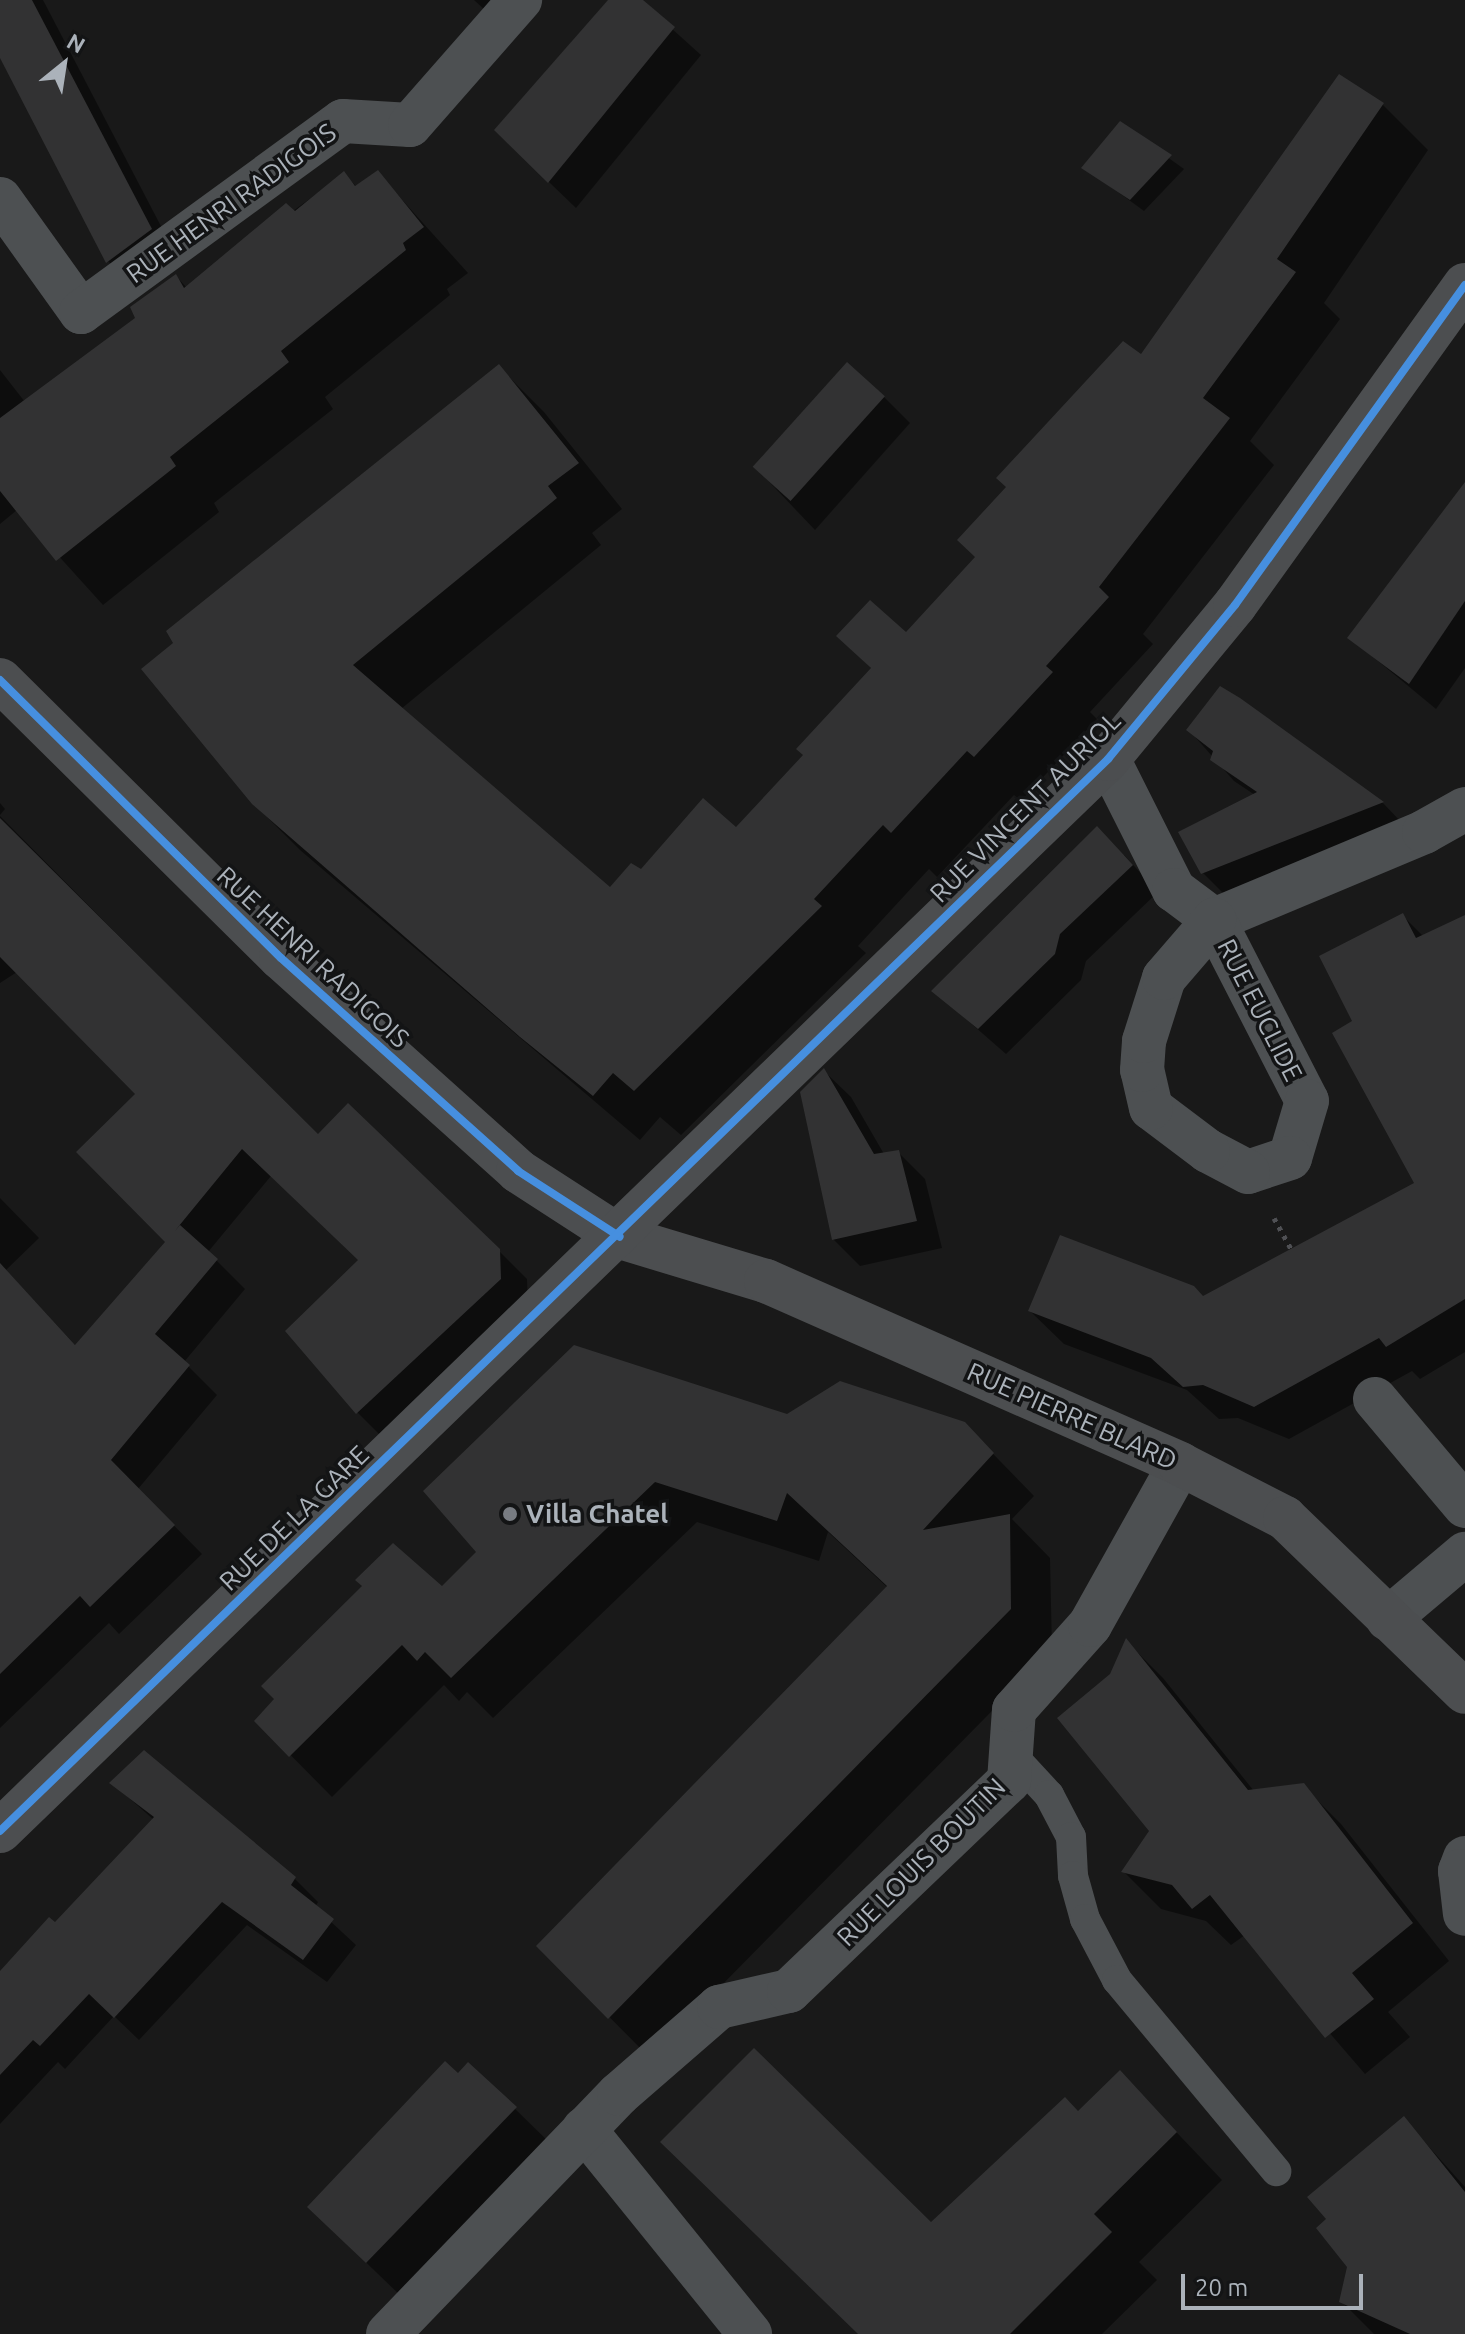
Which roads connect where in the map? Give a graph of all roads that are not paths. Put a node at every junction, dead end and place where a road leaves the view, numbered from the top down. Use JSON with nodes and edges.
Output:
{"nodes":[{"id":1,"x":520,"y":0,"type":"edge"},
{"id":2,"x":0,"y":199,"type":"edge"},
{"id":3,"x":1465,"y":285,"type":"edge"},
{"id":4,"x":0,"y":680,"type":"edge"},
{"id":5,"x":1108,"y":759,"type":"junction"},
{"id":6,"x":1465,"y":809,"type":"edge"},
{"id":7,"x":1214,"y":920,"type":"junction"},
{"id":8,"x":620,"y":1237,"type":"junction"},
{"id":9,"x":1375,"y":1399,"type":"dead end"},
{"id":10,"x":1180,"y":1464,"type":"junction"},
{"id":11,"x":1465,"y":1506,"type":"edge"},
{"id":12,"x":1465,"y":1554,"type":"edge"},
{"id":13,"x":1388,"y":1619,"type":"junction"},
{"id":14,"x":1465,"y":1692,"type":"edge"},
{"id":15,"x":1011,"y":1754,"type":"junction"},
{"id":16,"x":0,"y":1831,"type":"edge"},
{"id":17,"x":1465,"y":1858,"type":"edge"},
{"id":18,"x":1465,"y":1914,"type":"edge"},
{"id":19,"x":584,"y":2129,"type":"junction"},
{"id":20,"x":1276,"y":2171,"type":"dead end"},
{"id":21,"x":388,"y":2334,"type":"edge"},
{"id":22,"x":750,"y":2334,"type":"edge"}],
"edges":[{"from":1,"to":2,"type":"street","name":"RUE HENRI RADIGOIS"},
{"from":3,"to":5,"type":"street","name":"RUE VINCENT AURIOL"},
{"from":4,"to":8,"type":"street","name":"RUE HENRI RADIGOIS"},
{"from":5,"to":7,"type":"street","name":"RUE EUCLIDE"},
{"from":5,"to":8,"type":"street","name":"RUE VINCENT AURIOL"},
{"from":6,"to":7,"type":"street","name":"RUE EUCLIDE"},
{"from":7,"to":7,"type":"street","name":"RUE EUCLIDE"},
{"from":8,"to":10,"type":"street","name":"RUE PIERRE BLARD"},
{"from":8,"to":16,"type":"street","name":"RUE DE LA GARE"},
{"from":9,"to":11,"type":"street"},
{"from":10,"to":13,"type":"street","name":"RUE PIERRE BLARD"},
{"from":10,"to":15,"type":"street","name":"RUE LOUIS BOUTIN"},
{"from":12,"to":13,"type":"street"},
{"from":13,"to":14,"type":"street","name":"RUE PIERRE BLARD"},
{"from":15,"to":19,"type":"street","name":"RUE LOUIS BOUTIN"},
{"from":15,"to":20,"type":"lane"},
{"from":17,"to":18,"type":"street"},
{"from":19,"to":21,"type":"street","name":"RUE LOUIS BOUTIN"},
{"from":19,"to":22,"type":"street"}]}
